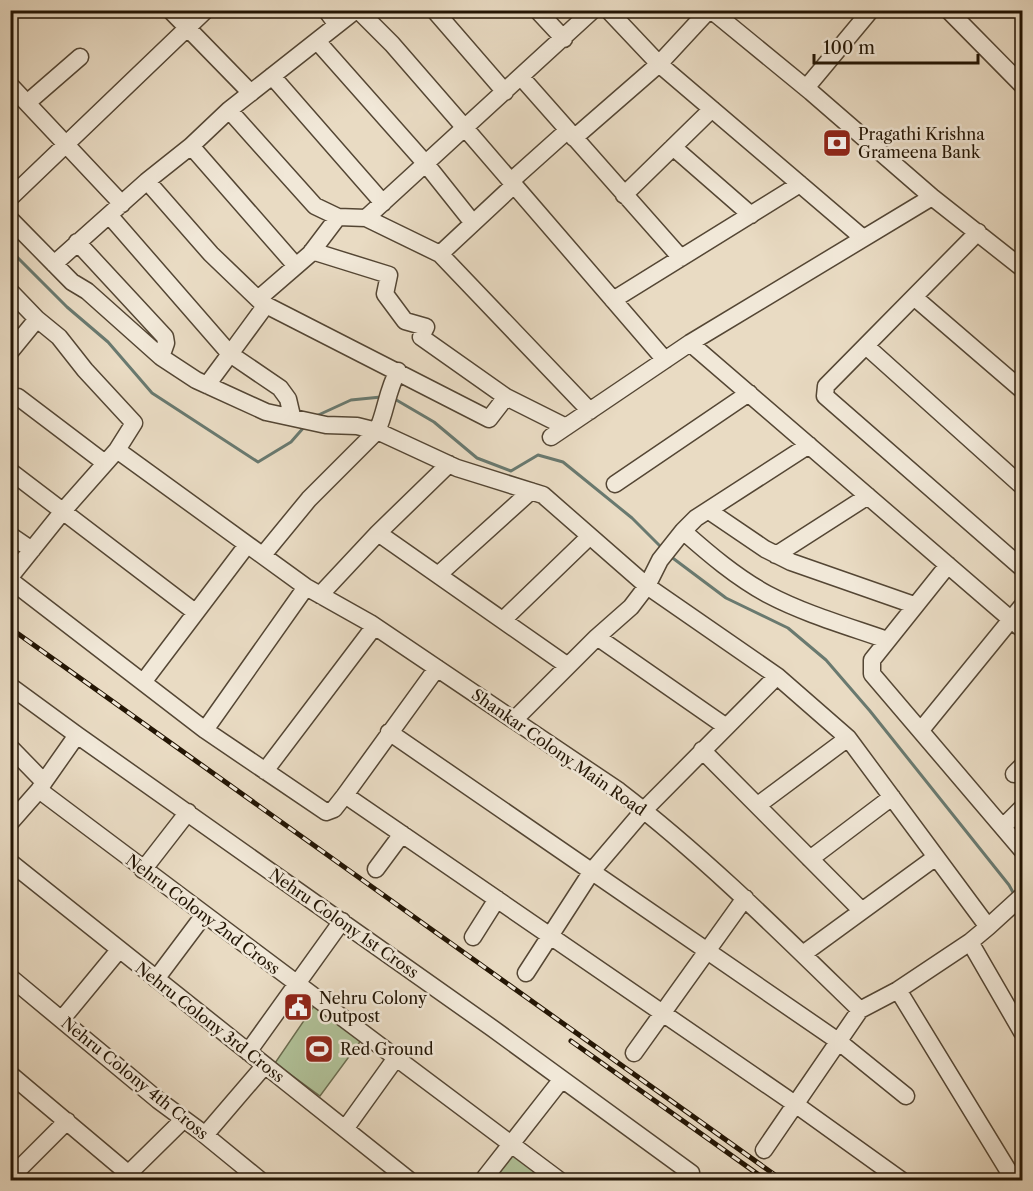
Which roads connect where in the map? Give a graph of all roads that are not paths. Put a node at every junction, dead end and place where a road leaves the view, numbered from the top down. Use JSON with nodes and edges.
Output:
{"nodes":[{"id":1,"x":170,"y":10,"type":"edge"},
{"id":2,"x":206,"y":10,"type":"edge"},
{"id":3,"x":326,"y":10,"type":"edge"},
{"id":4,"x":357,"y":10,"type":"edge"},
{"id":5,"x":434,"y":10,"type":"edge"},
{"id":6,"x":537,"y":10,"type":"edge"},
{"id":7,"x":593,"y":10,"type":"edge"},
{"id":8,"x":608,"y":10,"type":"edge"},
{"id":9,"x":710,"y":10,"type":"edge"},
{"id":10,"x":948,"y":10,"type":"edge"},
{"id":11,"x":868,"y":12,"type":"edge"},
{"id":12,"x":337,"y":25,"type":"junction"},
{"id":13,"x":187,"y":29,"type":"junction"},
{"id":14,"x":564,"y":39,"type":"junction"},
{"id":15,"x":317,"y":40,"type":"junction"},
{"id":16,"x":80,"y":57,"type":"dead end"},
{"id":17,"x":659,"y":64,"type":"junction"},
{"id":18,"x":272,"y":76,"type":"junction"},
{"id":19,"x":521,"y":77,"type":"junction"},
{"id":20,"x":10,"y":85,"type":"edge"},
{"id":21,"x":1023,"y":85,"type":"edge"},
{"id":22,"x":806,"y":88,"type":"junction"},
{"id":23,"x":505,"y":92,"type":"junction"},
{"id":24,"x":251,"y":93,"type":"junction"},
{"id":25,"x":27,"y":103,"type":"junction"},
{"id":26,"x":712,"y":109,"type":"junction"},
{"id":27,"x":229,"y":110,"type":"junction"},
{"id":28,"x":465,"y":128,"type":"junction"},
{"id":29,"x":571,"y":134,"type":"junction"},
{"id":30,"x":67,"y":146,"type":"junction"},
{"id":31,"x":192,"y":146,"type":"junction"},
{"id":32,"x":673,"y":147,"type":"junction"},
{"id":33,"x":426,"y":164,"type":"junction"},
{"id":34,"x":147,"y":181,"type":"junction"},
{"id":35,"x":513,"y":183,"type":"junction"},
{"id":36,"x":800,"y":184,"type":"junction"},
{"id":37,"x":624,"y":195,"type":"junction"},
{"id":38,"x":932,"y":197,"type":"junction"},
{"id":39,"x":10,"y":198,"type":"edge"},
{"id":40,"x":383,"y":203,"type":"junction"},
{"id":41,"x":116,"y":210,"type":"junction"},
{"id":42,"x":751,"y":215,"type":"junction"},
{"id":43,"x":338,"y":217,"type":"junction"},
{"id":44,"x":10,"y":219,"type":"edge"},
{"id":45,"x":366,"y":219,"type":"junction"},
{"id":46,"x":473,"y":223,"type":"junction"},
{"id":47,"x":978,"y":232,"type":"junction"},
{"id":48,"x":863,"y":238,"type":"junction"},
{"id":49,"x":77,"y":242,"type":"junction"},
{"id":50,"x":312,"y":251,"type":"junction"},
{"id":51,"x":440,"y":254,"type":"junction"},
{"id":52,"x":681,"y":258,"type":"junction"},
{"id":53,"x":54,"y":264,"type":"junction"},
{"id":54,"x":296,"y":266,"type":"junction"},
{"id":55,"x":1023,"y":268,"type":"edge"},
{"id":56,"x":10,"y":291,"type":"edge"},
{"id":57,"x":613,"y":300,"type":"junction"},
{"id":58,"x":919,"y":300,"type":"junction"},
{"id":59,"x":262,"y":302,"type":"junction"},
{"id":60,"x":37,"y":319,"type":"junction"},
{"id":61,"x":690,"y":343,"type":"junction"},
{"id":62,"x":866,"y":346,"type":"junction"},
{"id":63,"x":10,"y":352,"type":"edge"},
{"id":64,"x":230,"y":354,"type":"junction"},
{"id":65,"x":161,"y":357,"type":"junction"},
{"id":66,"x":665,"y":360,"type":"junction"},
{"id":67,"x":398,"y":371,"type":"junction"},
{"id":68,"x":207,"y":385,"type":"junction"},
{"id":69,"x":1023,"y":390,"type":"edge"},
{"id":70,"x":749,"y":393,"type":"junction"},
{"id":71,"x":18,"y":397,"type":"dead end"},
{"id":72,"x":506,"y":397,"type":"junction"},
{"id":73,"x":590,"y":411,"type":"junction"},
{"id":74,"x":295,"y":417,"type":"junction"},
{"id":75,"x":566,"y":427,"type":"junction"},
{"id":76,"x":377,"y":431,"type":"junction"},
{"id":77,"x":551,"y":437,"type":"dead end"},
{"id":78,"x":809,"y":445,"type":"junction"},
{"id":79,"x":117,"y":450,"type":"junction"},
{"id":80,"x":105,"y":463,"type":"junction"},
{"id":81,"x":449,"y":464,"type":"junction"},
{"id":82,"x":10,"y":471,"type":"edge"},
{"id":83,"x":615,"y":484,"type":"dead end"},
{"id":84,"x":1023,"y":486,"type":"edge"},
{"id":85,"x":531,"y":491,"type":"junction"},
{"id":86,"x":868,"y":496,"type":"junction"},
{"id":87,"x":63,"y":511,"type":"junction"},
{"id":88,"x":709,"y":511,"type":"junction"},
{"id":89,"x":378,"y":533,"type":"junction"},
{"id":90,"x":10,"y":535,"type":"edge"},
{"id":91,"x":590,"y":536,"type":"junction"},
{"id":92,"x":678,"y":536,"type":"junction"},
{"id":93,"x":248,"y":545,"type":"junction"},
{"id":94,"x":32,"y":550,"type":"junction"},
{"id":95,"x":263,"y":555,"type":"junction"},
{"id":96,"x":776,"y":555,"type":"junction"},
{"id":97,"x":948,"y":565,"type":"junction"},
{"id":98,"x":1023,"y":568,"type":"edge"},
{"id":99,"x":438,"y":575,"type":"junction"},
{"id":100,"x":10,"y":578,"type":"edge"},
{"id":101,"x":647,"y":586,"type":"junction"},
{"id":102,"x":313,"y":591,"type":"junction"},
{"id":103,"x":914,"y":605,"type":"junction"},
{"id":104,"x":1023,"y":606,"type":"edge"},
{"id":105,"x":195,"y":612,"type":"junction"},
{"id":106,"x":503,"y":620,"type":"junction"},
{"id":107,"x":1017,"y":624,"type":"edge"},
{"id":108,"x":374,"y":627,"type":"junction"},
{"id":109,"x":597,"y":636,"type":"junction"},
{"id":110,"x":887,"y":640,"type":"junction"},
{"id":111,"x":568,"y":666,"type":"junction"},
{"id":112,"x":437,"y":668,"type":"junction"},
{"id":113,"x":777,"y":676,"type":"junction"},
{"id":114,"x":144,"y":681,"type":"junction"},
{"id":115,"x":10,"y":686,"type":"edge"},
{"id":116,"x":514,"y":720,"type":"junction"},
{"id":117,"x":726,"y":726,"type":"junction"},
{"id":118,"x":205,"y":730,"type":"junction"},
{"id":119,"x":921,"y":730,"type":"junction"},
{"id":120,"x":389,"y":732,"type":"junction"},
{"id":121,"x":77,"y":735,"type":"junction"},
{"id":122,"x":848,"y":738,"type":"junction"},
{"id":123,"x":10,"y":747,"type":"edge"},
{"id":124,"x":702,"y":750,"type":"junction"},
{"id":125,"x":265,"y":771,"type":"junction"},
{"id":126,"x":42,"y":786,"type":"junction"},
{"id":127,"x":345,"y":795,"type":"junction"},
{"id":128,"x":892,"y":797,"type":"junction"},
{"id":129,"x":758,"y":805,"type":"junction"},
{"id":130,"x":1023,"y":808,"type":"edge"},
{"id":131,"x":644,"y":810,"type":"junction"},
{"id":132,"x":188,"y":812,"type":"junction"},
{"id":133,"x":10,"y":822,"type":"edge"},
{"id":134,"x":1003,"y":827,"type":"junction"},
{"id":135,"x":402,"y":834,"type":"junction"},
{"id":136,"x":1023,"y":850,"type":"edge"},
{"id":137,"x":936,"y":857,"type":"junction"},
{"id":138,"x":810,"y":859,"type":"junction"},
{"id":139,"x":10,"y":862,"type":"edge"},
{"id":140,"x":376,"y":869,"type":"dead end"},
{"id":141,"x":143,"y":870,"type":"junction"},
{"id":142,"x":591,"y":871,"type":"junction"},
{"id":143,"x":1023,"y":896,"type":"edge"},
{"id":144,"x":745,"y":898,"type":"junction"},
{"id":145,"x":497,"y":899,"type":"junction"},
{"id":146,"x":862,"y":911,"type":"junction"},
{"id":147,"x":204,"y":915,"type":"junction"},
{"id":148,"x":342,"y":921,"type":"junction"},
{"id":149,"x":988,"y":927,"type":"junction"},
{"id":150,"x":549,"y":935,"type":"junction"},
{"id":151,"x":473,"y":937,"type":"dead end"},
{"id":152,"x":970,"y":942,"type":"junction"},
{"id":153,"x":119,"y":950,"type":"junction"},
{"id":154,"x":706,"y":950,"type":"junction"},
{"id":155,"x":803,"y":954,"type":"junction"},
{"id":156,"x":526,"y":973,"type":"dead end"},
{"id":157,"x":10,"y":977,"type":"edge"},
{"id":158,"x":156,"y":979,"type":"junction"},
{"id":159,"x":296,"y":983,"type":"junction"},
{"id":160,"x":898,"y":990,"type":"junction"},
{"id":161,"x":860,"y":1010,"type":"junction"},
{"id":162,"x":661,"y":1012,"type":"junction"},
{"id":163,"x":62,"y":1019,"type":"junction"},
{"id":164,"x":1023,"y":1032,"type":"edge"},
{"id":165,"x":838,"y":1041,"type":"junction"},
{"id":166,"x":248,"y":1052,"type":"junction"},
{"id":167,"x":634,"y":1053,"type":"dead end"},
{"id":168,"x":396,"y":1058,"type":"junction"},
{"id":169,"x":265,"y":1065,"type":"junction"},
{"id":170,"x":11,"y":1076,"type":"edge"},
{"id":171,"x":562,"y":1078,"type":"junction"},
{"id":172,"x":906,"y":1095,"type":"dead end"},
{"id":173,"x":795,"y":1104,"type":"junction"},
{"id":174,"x":184,"y":1119,"type":"junction"},
{"id":175,"x":67,"y":1121,"type":"junction"},
{"id":176,"x":345,"y":1129,"type":"junction"},
{"id":177,"x":205,"y":1135,"type":"junction"},
{"id":178,"x":510,"y":1143,"type":"junction"},
{"id":179,"x":764,"y":1149,"type":"dead end"},
{"id":180,"x":10,"y":1178,"type":"edge"},
{"id":181,"x":129,"y":1178,"type":"edge"},
{"id":182,"x":260,"y":1180,"type":"edge"},
{"id":183,"x":409,"y":1180,"type":"edge"},
{"id":184,"x":483,"y":1180,"type":"edge"},
{"id":185,"x":559,"y":1180,"type":"edge"},
{"id":186,"x":691,"y":1180,"type":"edge"},
{"id":187,"x":901,"y":1180,"type":"edge"},
{"id":188,"x":1014,"y":1180,"type":"edge"}],
"edges":[{"from":1,"to":13,"type":"street"},
{"from":2,"to":13,"type":"street"},
{"from":3,"to":12,"type":"street"},
{"from":4,"to":12,"type":"street"},
{"from":4,"to":28,"type":"street"},
{"from":5,"to":23,"type":"street"},
{"from":6,"to":14,"type":"street"},
{"from":7,"to":14,"type":"street"},
{"from":8,"to":17,"type":"street"},
{"from":9,"to":17,"type":"street"},
{"from":9,"to":22,"type":"street"},
{"from":10,"to":21,"type":"street"},
{"from":11,"to":22,"type":"street"},
{"from":12,"to":15,"type":"street"},
{"from":13,"to":24,"type":"street"},
{"from":13,"to":30,"type":"street"},
{"from":14,"to":19,"type":"street"},
{"from":15,"to":18,"type":"street"},
{"from":15,"to":33,"type":"street"},
{"from":16,"to":25,"type":"street"},
{"from":17,"to":26,"type":"street"},
{"from":17,"to":29,"type":"street"},
{"from":18,"to":24,"type":"street"},
{"from":18,"to":40,"type":"street"},
{"from":19,"to":23,"type":"street"},
{"from":19,"to":29,"type":"street"},
{"from":20,"to":25,"type":"street"},
{"from":22,"to":38,"type":"street"},
{"from":23,"to":28,"type":"street"},
{"from":24,"to":27,"type":"street"},
{"from":25,"to":30,"type":"street"},
{"from":26,"to":32,"type":"street"},
{"from":26,"to":36,"type":"street"},
{"from":27,"to":31,"type":"street"},
{"from":27,"to":43,"type":"street"},
{"from":28,"to":33,"type":"street"},
{"from":28,"to":35,"type":"street"},
{"from":29,"to":35,"type":"street"},
{"from":29,"to":37,"type":"street"},
{"from":30,"to":39,"type":"street"},
{"from":30,"to":41,"type":"street"},
{"from":31,"to":34,"type":"street"},
{"from":31,"to":54,"type":"street"},
{"from":32,"to":37,"type":"street"},
{"from":32,"to":42,"type":"street"},
{"from":33,"to":40,"type":"street"},
{"from":33,"to":46,"type":"street"},
{"from":34,"to":41,"type":"street"},
{"from":34,"to":59,"type":"street"},
{"from":35,"to":46,"type":"street"},
{"from":35,"to":57,"type":"street"},
{"from":36,"to":42,"type":"street"},
{"from":36,"to":48,"type":"street"},
{"from":37,"to":52,"type":"street"},
{"from":38,"to":47,"type":"street"},
{"from":38,"to":48,"type":"street"},
{"from":40,"to":45,"type":"street"},
{"from":41,"to":49,"type":"street"},
{"from":41,"to":64,"type":"street"},
{"from":42,"to":52,"type":"street"},
{"from":43,"to":45,"type":"street"},
{"from":43,"to":50,"type":"street"},
{"from":44,"to":53,"type":"street"},
{"from":45,"to":51,"type":"street"},
{"from":46,"to":51,"type":"street"},
{"from":47,"to":55,"type":"street"},
{"from":47,"to":58,"type":"street"},
{"from":48,"to":61,"type":"street"},
{"from":49,"to":53,"type":"street"},
{"from":49,"to":65,"type":"street"},
{"from":50,"to":54,"type":"street"},
{"from":50,"to":72,"type":"street"},
{"from":51,"to":73,"type":"street"},
{"from":52,"to":57,"type":"street"},
{"from":53,"to":65,"type":"street"},
{"from":54,"to":59,"type":"street"},
{"from":56,"to":60,"type":"street"},
{"from":57,"to":66,"type":"street"},
{"from":58,"to":62,"type":"street"},
{"from":58,"to":69,"type":"street"},
{"from":59,"to":64,"type":"street"},
{"from":59,"to":67,"type":"street"},
{"from":60,"to":63,"type":"street"},
{"from":60,"to":79,"type":"street"},
{"from":61,"to":66,"type":"street"},
{"from":61,"to":70,"type":"street"},
{"from":62,"to":84,"type":"street"},
{"from":62,"to":98,"type":"street"},
{"from":64,"to":68,"type":"street"},
{"from":64,"to":74,"type":"street"},
{"from":65,"to":68,"type":"street"},
{"from":66,"to":73,"type":"street"},
{"from":67,"to":72,"type":"street"},
{"from":67,"to":76,"type":"street"},
{"from":68,"to":74,"type":"street"},
{"from":70,"to":78,"type":"street"},
{"from":70,"to":83,"type":"street"},
{"from":71,"to":80,"type":"street"},
{"from":72,"to":75,"type":"street"},
{"from":73,"to":75,"type":"street"},
{"from":74,"to":76,"type":"street"},
{"from":75,"to":77,"type":"street"},
{"from":76,"to":81,"type":"street"},
{"from":76,"to":95,"type":"street"},
{"from":78,"to":86,"type":"street"},
{"from":78,"to":88,"type":"street"},
{"from":79,"to":80,"type":"street"},
{"from":79,"to":93,"type":"street","name":"Shankar Colony Main Road"},
{"from":80,"to":87,"type":"street"},
{"from":81,"to":85,"type":"street"},
{"from":81,"to":89,"type":"street"},
{"from":82,"to":87,"type":"street"},
{"from":85,"to":91,"type":"street"},
{"from":85,"to":99,"type":"street"},
{"from":86,"to":96,"type":"street"},
{"from":86,"to":97,"type":"street"},
{"from":87,"to":94,"type":"street"},
{"from":87,"to":105,"type":"street"},
{"from":88,"to":92,"type":"street"},
{"from":88,"to":96,"type":"street"},
{"from":89,"to":99,"type":"street"},
{"from":89,"to":102,"type":"street"},
{"from":90,"to":94,"type":"street"},
{"from":91,"to":101,"type":"street"},
{"from":91,"to":106,"type":"street"},
{"from":92,"to":101,"type":"street"},
{"from":92,"to":110,"type":"street"},
{"from":93,"to":95,"type":"street","name":"Shankar Colony Main Road"},
{"from":93,"to":105,"type":"street"},
{"from":94,"to":100,"type":"street"},
{"from":95,"to":102,"type":"street","name":"Shankar Colony Main Road"},
{"from":96,"to":103,"type":"street"},
{"from":97,"to":103,"type":"street"},
{"from":97,"to":107,"type":"street"},
{"from":99,"to":106,"type":"street"},
{"from":100,"to":114,"type":"street"},
{"from":101,"to":109,"type":"street"},
{"from":101,"to":113,"type":"street"},
{"from":102,"to":108,"type":"street","name":"Shankar Colony Main Road"},
{"from":102,"to":118,"type":"street"},
{"from":103,"to":110,"type":"street"},
{"from":104,"to":107,"type":"street"},
{"from":105,"to":114,"type":"street"},
{"from":106,"to":111,"type":"street"},
{"from":107,"to":119,"type":"street"},
{"from":108,"to":112,"type":"street","name":"Shankar Colony Main Road"},
{"from":108,"to":125,"type":"street"},
{"from":109,"to":111,"type":"street"},
{"from":109,"to":117,"type":"street"},
{"from":110,"to":119,"type":"street"},
{"from":111,"to":116,"type":"street"},
{"from":112,"to":116,"type":"street","name":"Shankar Colony Main Road"},
{"from":112,"to":120,"type":"street"},
{"from":113,"to":117,"type":"street"},
{"from":113,"to":122,"type":"street"},
{"from":114,"to":118,"type":"street"},
{"from":115,"to":121,"type":"street","name":"Nehru Colony 1st Cross"},
{"from":116,"to":131,"type":"street","name":"Shankar Colony Main Road"},
{"from":117,"to":124,"type":"street"},
{"from":118,"to":125,"type":"street"},
{"from":119,"to":134,"type":"street"},
{"from":120,"to":127,"type":"street"},
{"from":120,"to":142,"type":"street"},
{"from":121,"to":126,"type":"street"},
{"from":121,"to":132,"type":"street","name":"Nehru Colony 1st Cross"},
{"from":122,"to":128,"type":"street"},
{"from":122,"to":129,"type":"street"},
{"from":123,"to":126,"type":"street","name":"Nehru Colony 2nd Cross"},
{"from":124,"to":129,"type":"street"},
{"from":124,"to":131,"type":"street"},
{"from":125,"to":127,"type":"street"},
{"from":126,"to":133,"type":"street"},
{"from":126,"to":141,"type":"street","name":"Nehru Colony 2nd Cross"},
{"from":127,"to":135,"type":"street"},
{"from":128,"to":137,"type":"street"},
{"from":128,"to":138,"type":"street"},
{"from":129,"to":138,"type":"street"},
{"from":130,"to":134,"type":"street"},
{"from":131,"to":142,"type":"street"},
{"from":131,"to":144,"type":"street","name":"Shankar Colony Main Road"},
{"from":132,"to":141,"type":"street"},
{"from":132,"to":148,"type":"street","name":"Nehru Colony 1st Cross"},
{"from":134,"to":136,"type":"street"},
{"from":135,"to":140,"type":"street"},
{"from":135,"to":145,"type":"street"},
{"from":137,"to":146,"type":"street"},
{"from":137,"to":149,"type":"street"},
{"from":138,"to":146,"type":"street"},
{"from":139,"to":153,"type":"street","name":"Nehru Colony 3rd Cross"},
{"from":141,"to":147,"type":"street","name":"Nehru Colony 2nd Cross"},
{"from":142,"to":150,"type":"street"},
{"from":142,"to":154,"type":"street"},
{"from":143,"to":149,"type":"street"},
{"from":144,"to":154,"type":"street"},
{"from":144,"to":155,"type":"street","name":"Shankar Colony Main Road"},
{"from":145,"to":150,"type":"street"},
{"from":145,"to":151,"type":"street"},
{"from":146,"to":155,"type":"street"},
{"from":147,"to":158,"type":"street"},
{"from":147,"to":159,"type":"street","name":"Nehru Colony 2nd Cross"},
{"from":148,"to":159,"type":"street"},
{"from":148,"to":171,"type":"street","name":"Nehru Colony 1st Cross"},
{"from":149,"to":152,"type":"street"},
{"from":150,"to":156,"type":"street"},
{"from":150,"to":162,"type":"street"},
{"from":152,"to":160,"type":"street"},
{"from":152,"to":164,"type":"street"},
{"from":153,"to":158,"type":"street","name":"Nehru Colony 3rd Cross"},
{"from":153,"to":163,"type":"street"},
{"from":154,"to":162,"type":"street"},
{"from":154,"to":165,"type":"street"},
{"from":155,"to":161,"type":"street","name":"Shankar Colony Main Road"},
{"from":157,"to":163,"type":"street","name":"Nehru Colony 4th Cross"},
{"from":158,"to":166,"type":"street","name":"Nehru Colony 3rd Cross"},
{"from":159,"to":166,"type":"street"},
{"from":159,"to":168,"type":"street","name":"Nehru Colony 2nd Cross"},
{"from":160,"to":161,"type":"street"},
{"from":160,"to":188,"type":"street"},
{"from":161,"to":165,"type":"street"},
{"from":162,"to":167,"type":"street"},
{"from":162,"to":173,"type":"street"},
{"from":163,"to":174,"type":"street","name":"Nehru Colony 4th Cross"},
{"from":165,"to":172,"type":"street"},
{"from":165,"to":173,"type":"street"},
{"from":166,"to":169,"type":"street","name":"Nehru Colony 3rd Cross"},
{"from":168,"to":176,"type":"street"},
{"from":168,"to":178,"type":"street","name":"Nehru Colony 2nd Cross"},
{"from":169,"to":176,"type":"street","name":"Nehru Colony 3rd Cross"},
{"from":169,"to":177,"type":"street"},
{"from":170,"to":175,"type":"street"},
{"from":171,"to":178,"type":"street"},
{"from":171,"to":186,"type":"street","name":"Nehru Colony 1st Cross"},
{"from":173,"to":179,"type":"street"},
{"from":173,"to":187,"type":"street"},
{"from":174,"to":177,"type":"street","name":"Nehru Colony 4th Cross"},
{"from":174,"to":181,"type":"street"},
{"from":175,"to":180,"type":"street"},
{"from":175,"to":181,"type":"street"},
{"from":176,"to":183,"type":"street","name":"Nehru Colony 3rd Cross"},
{"from":177,"to":182,"type":"street","name":"Nehru Colony 4th Cross"},
{"from":178,"to":184,"type":"street"},
{"from":178,"to":185,"type":"street","name":"Nehru Colony 2nd Cross"}]}
